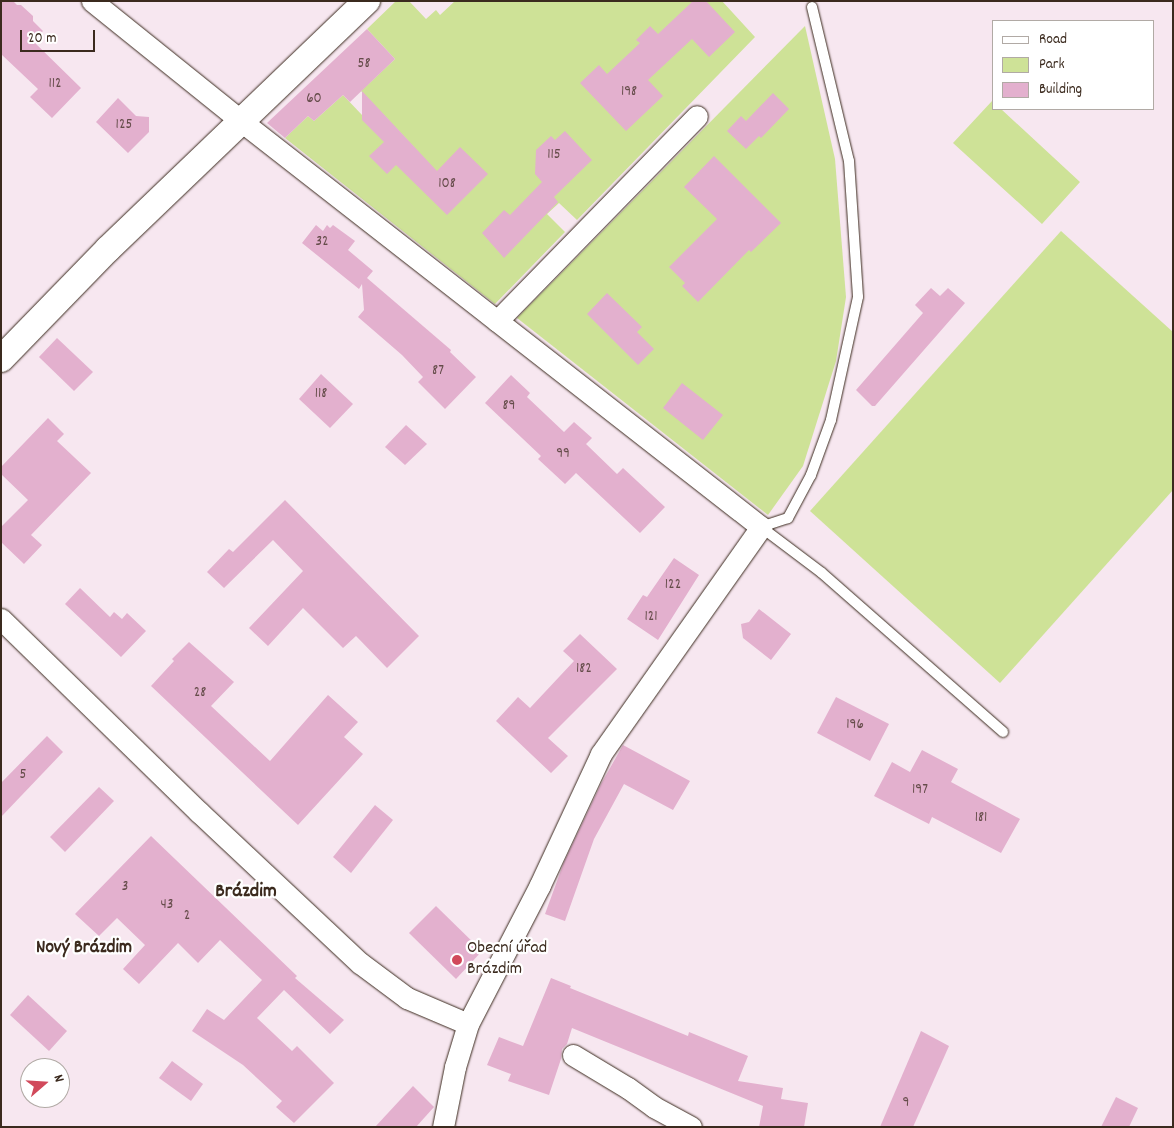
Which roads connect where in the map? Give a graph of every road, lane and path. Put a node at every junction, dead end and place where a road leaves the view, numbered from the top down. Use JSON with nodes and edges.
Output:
{"nodes":[{"id":1,"x":92,"y":1,"type":"edge"},
{"id":2,"x":367,"y":1,"type":"edge"},
{"id":3,"x":812,"y":7,"type":"dead end"},
{"id":4,"x":698,"y":116,"type":"dead end"},
{"id":5,"x":241,"y":121,"type":"junction"},
{"id":6,"x":497,"y":321,"type":"junction"},
{"id":7,"x":1,"y":359,"type":"edge"},
{"id":8,"x":761,"y":527,"type":"junction"},
{"id":9,"x":1,"y":618,"type":"edge"},
{"id":10,"x":1003,"y":732,"type":"dead end"},
{"id":11,"x":468,"y":1024,"type":"junction"},
{"id":12,"x":573,"y":1055,"type":"dead end"},
{"id":13,"x":443,"y":1127,"type":"edge"},
{"id":14,"x":691,"y":1127,"type":"edge"}],
"edges":[{"from":1,"to":5,"type":"street"},
{"from":2,"to":5,"type":"street"},
{"from":3,"to":8,"type":"lane"},
{"from":4,"to":6,"type":"street"},
{"from":5,"to":6,"type":"street"},
{"from":5,"to":7,"type":"street"},
{"from":6,"to":8,"type":"street"},
{"from":8,"to":10,"type":"lane"},
{"from":8,"to":11,"type":"street"},
{"from":9,"to":11,"type":"street"},
{"from":11,"to":13,"type":"street"},
{"from":12,"to":14,"type":"street"}]}
